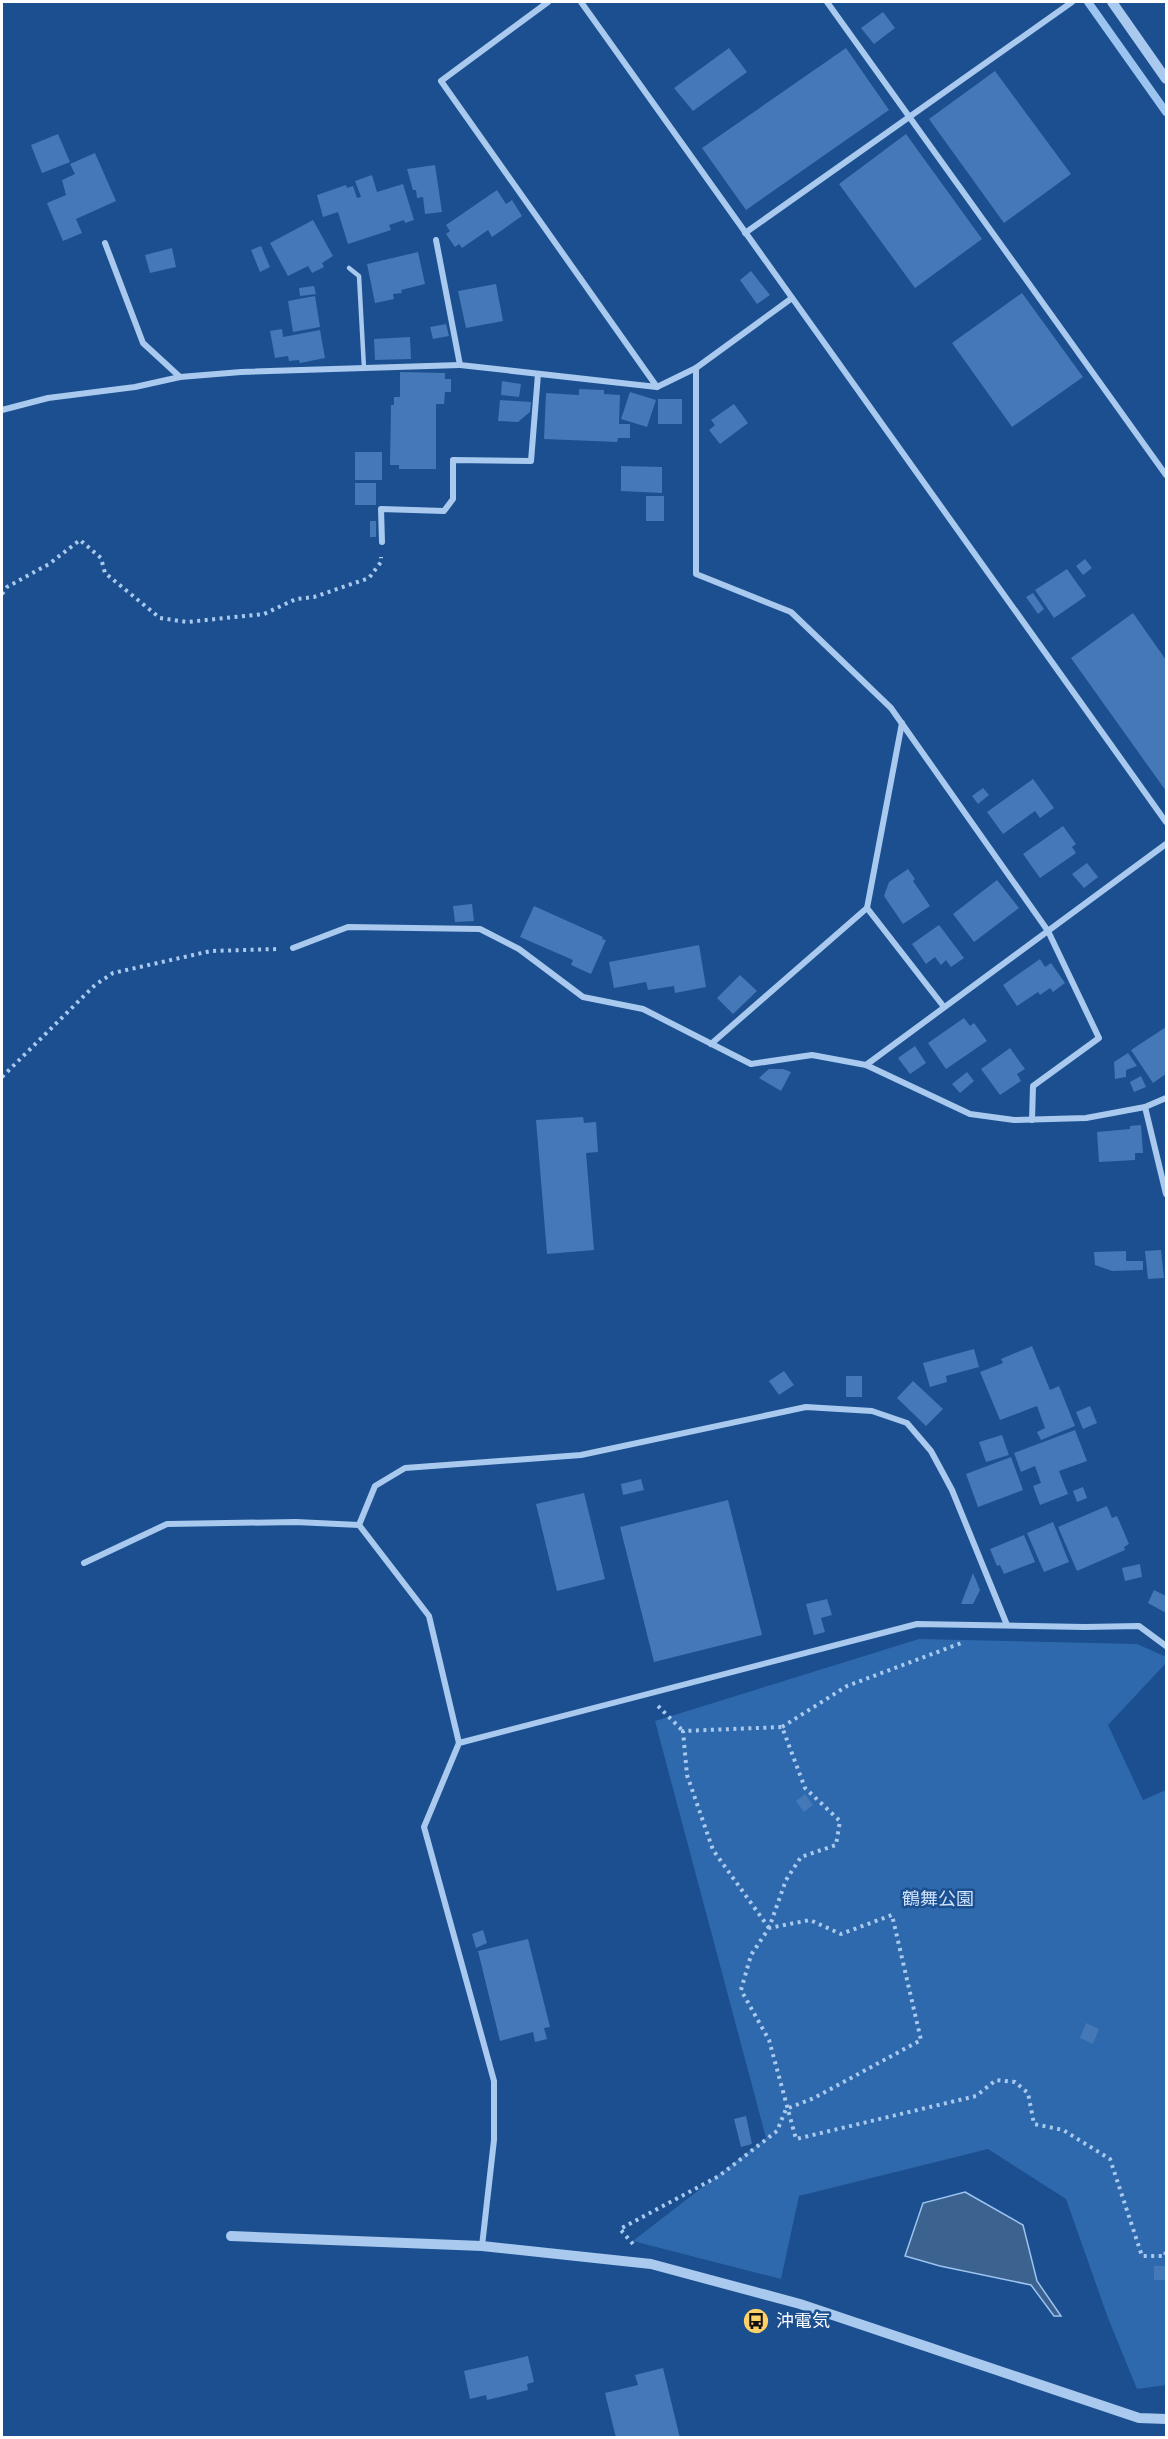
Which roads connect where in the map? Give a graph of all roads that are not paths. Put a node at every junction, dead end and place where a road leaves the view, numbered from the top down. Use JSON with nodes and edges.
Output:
{"nodes":[{"id":1,"x":548,"y":2,"type":"edge"},
{"id":2,"x":581,"y":2,"type":"edge"},
{"id":3,"x":827,"y":2,"type":"edge"},
{"id":4,"x":1072,"y":2,"type":"edge"},
{"id":5,"x":1112,"y":2,"type":"edge"},
{"id":6,"x":1167,"y":79,"type":"edge"},
{"id":7,"x":910,"y":116,"type":"junction"},
{"id":8,"x":745,"y":232,"type":"junction"},
{"id":9,"x":436,"y":240,"type":"dead end"},
{"id":10,"x":105,"y":243,"type":"dead end"},
{"id":11,"x":349,"y":268,"type":"dead end"},
{"id":12,"x":792,"y":298,"type":"junction"},
{"id":13,"x":460,"y":365,"type":"junction"},
{"id":14,"x":364,"y":368,"type":"junction"},
{"id":15,"x":696,"y":368,"type":"junction"},
{"id":16,"x":538,"y":374,"type":"junction"},
{"id":17,"x":180,"y":377,"type":"junction"},
{"id":18,"x":657,"y":387,"type":"junction"},
{"id":19,"x":2,"y":410,"type":"edge"},
{"id":20,"x":1167,"y":475,"type":"edge"},
{"id":21,"x":382,"y":542,"type":"road end"},
{"id":22,"x":902,"y":723,"type":"junction"},
{"id":23,"x":1167,"y":822,"type":"edge"},
{"id":24,"x":1167,"y":844,"type":"edge"},
{"id":25,"x":867,"y":908,"type":"junction"},
{"id":26,"x":1048,"y":931,"type":"junction"},
{"id":27,"x":293,"y":948,"type":"road end"},
{"id":28,"x":944,"y":1007,"type":"junction"},
{"id":29,"x":711,"y":1044,"type":"junction"},
{"id":30,"x":866,"y":1065,"type":"junction"},
{"id":31,"x":1167,"y":1098,"type":"edge"},
{"id":32,"x":1145,"y":1107,"type":"junction"},
{"id":33,"x":1032,"y":1120,"type":"junction"},
{"id":34,"x":1167,"y":1194,"type":"edge"},
{"id":35,"x":359,"y":1525,"type":"junction"},
{"id":36,"x":84,"y":1563,"type":"dead end"},
{"id":37,"x":1007,"y":1624,"type":"junction"},
{"id":38,"x":1167,"y":1646,"type":"edge"},
{"id":39,"x":459,"y":1743,"type":"junction"},
{"id":40,"x":231,"y":2236,"type":"dead end"},
{"id":41,"x":482,"y":2246,"type":"junction"},
{"id":42,"x":1167,"y":2419,"type":"edge"}],
"edges":[{"from":1,"to":18,"type":"street"},
{"from":2,"to":8,"type":"street"},
{"from":3,"to":7,"type":"street"},
{"from":4,"to":7,"type":"street"},
{"from":5,"to":6,"type":"street"},
{"from":7,"to":8,"type":"street"},
{"from":7,"to":20,"type":"street"},
{"from":8,"to":12,"type":"street"},
{"from":9,"to":13,"type":"street"},
{"from":10,"to":17,"type":"street"},
{"from":11,"to":14,"type":"lane"},
{"from":12,"to":15,"type":"street"},
{"from":12,"to":23,"type":"street"},
{"from":13,"to":14,"type":"street"},
{"from":13,"to":16,"type":"street"},
{"from":14,"to":17,"type":"street"},
{"from":15,"to":18,"type":"street"},
{"from":15,"to":22,"type":"street"},
{"from":16,"to":18,"type":"street"},
{"from":16,"to":21,"type":"street"},
{"from":17,"to":19,"type":"street"},
{"from":22,"to":25,"type":"street"},
{"from":22,"to":26,"type":"street"},
{"from":24,"to":26,"type":"street"},
{"from":25,"to":28,"type":"street"},
{"from":25,"to":29,"type":"street"},
{"from":26,"to":28,"type":"street"},
{"from":26,"to":33,"type":"street"},
{"from":27,"to":29,"type":"street"},
{"from":28,"to":30,"type":"street"},
{"from":29,"to":30,"type":"street"},
{"from":30,"to":33,"type":"street"},
{"from":31,"to":32,"type":"street"},
{"from":32,"to":33,"type":"street"},
{"from":32,"to":34,"type":"street"},
{"from":35,"to":36,"type":"street"},
{"from":35,"to":37,"type":"street"},
{"from":35,"to":39,"type":"street"},
{"from":37,"to":38,"type":"street"},
{"from":37,"to":39,"type":"street"},
{"from":39,"to":41,"type":"street"},
{"from":40,"to":41,"type":"street"},
{"from":41,"to":42,"type":"street"}]}
